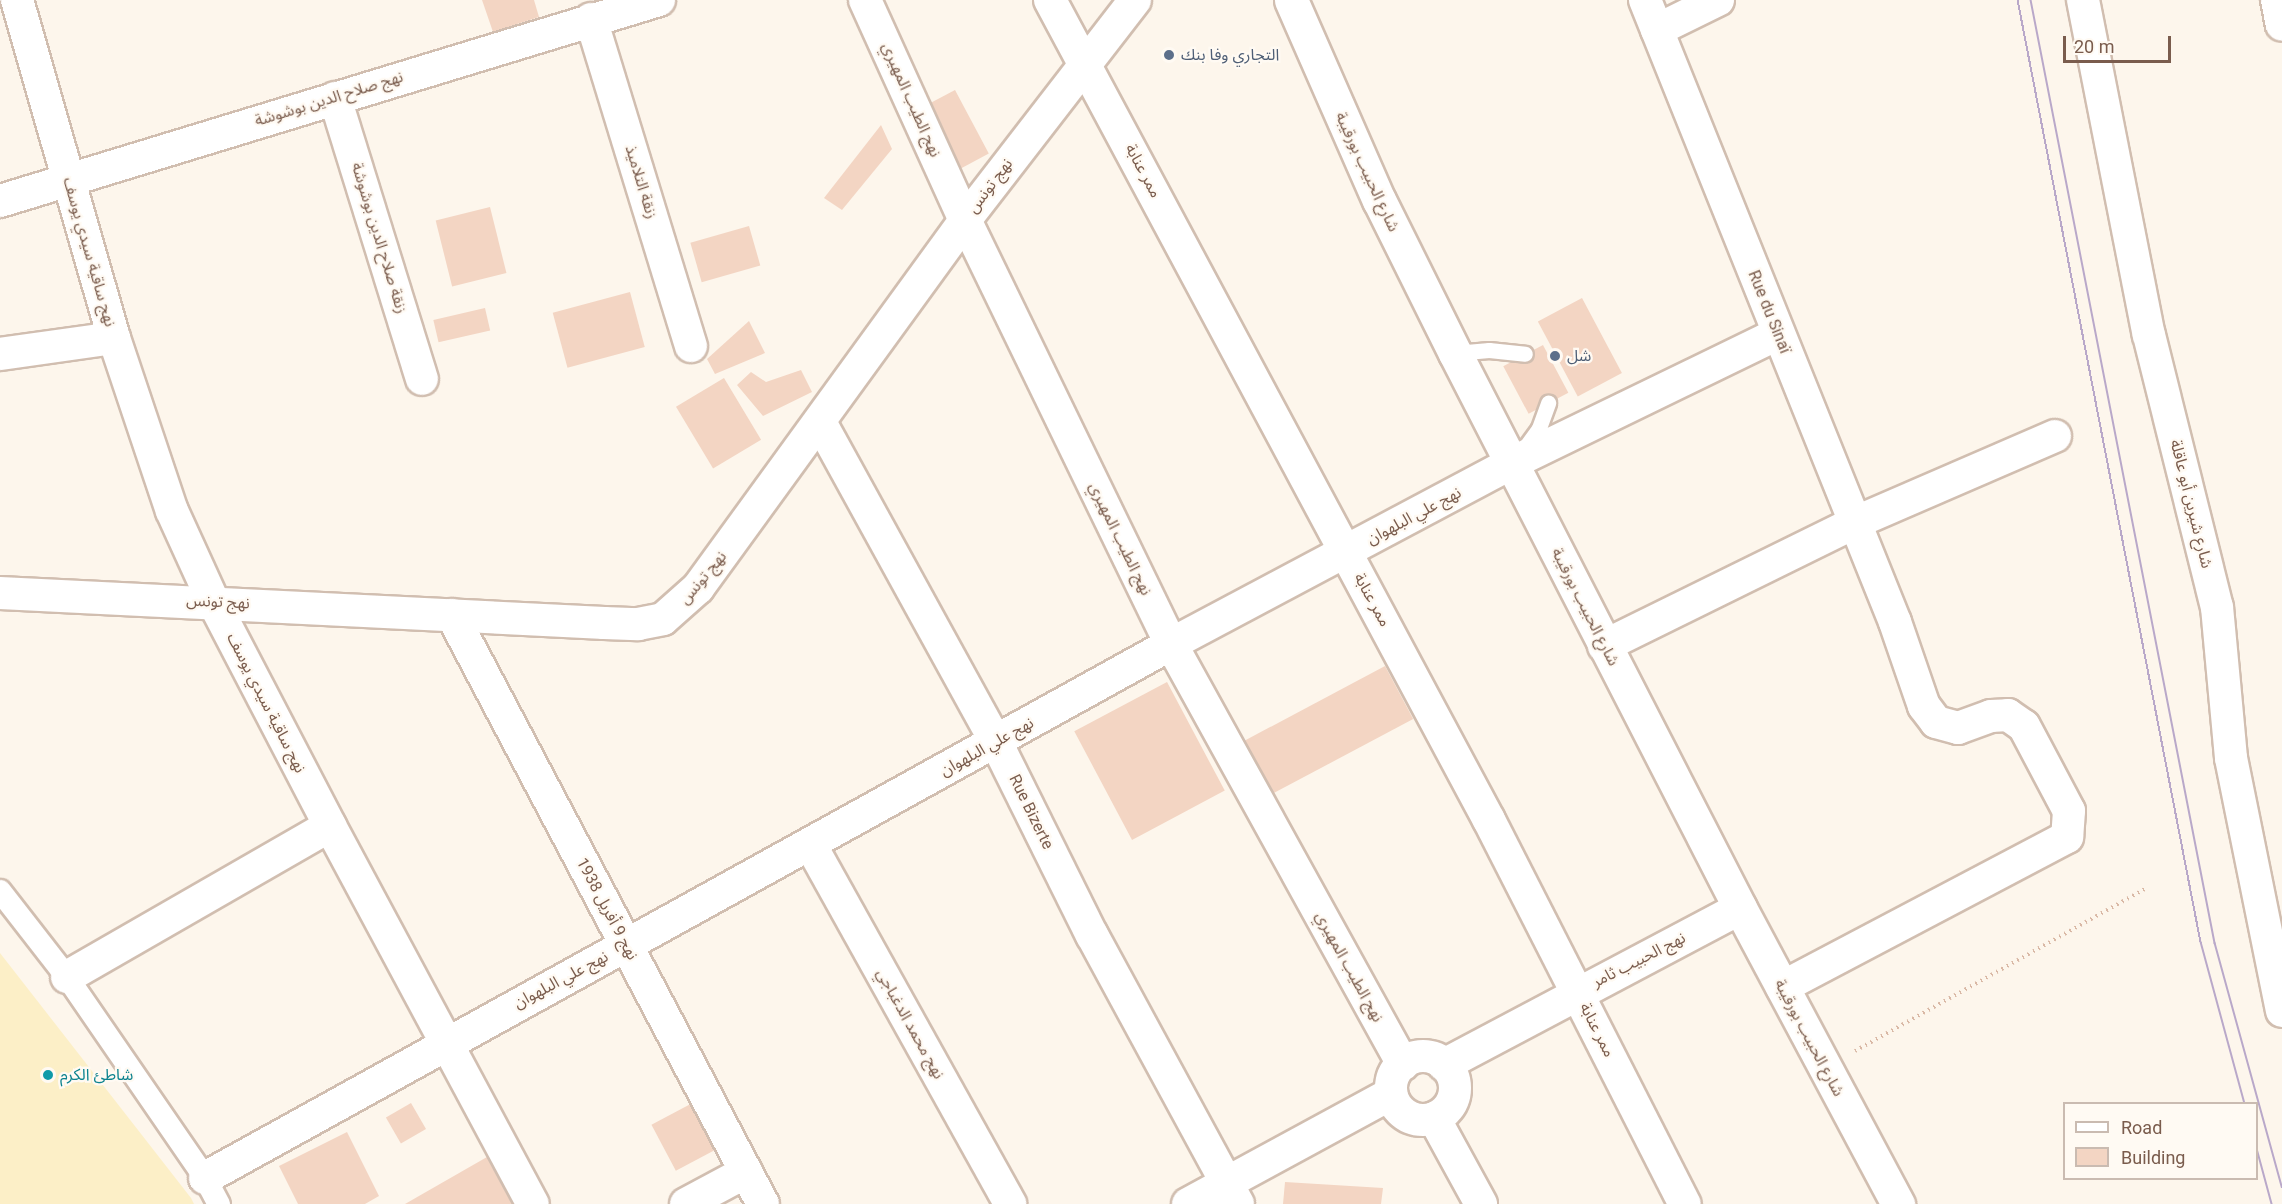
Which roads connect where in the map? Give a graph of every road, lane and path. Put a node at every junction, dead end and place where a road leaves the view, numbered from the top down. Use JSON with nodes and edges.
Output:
{"nodes":[{"id":1,"x":17,"y":0,"type":"edge"},
{"id":2,"x":659,"y":0,"type":"edge"},
{"id":3,"x":866,"y":0,"type":"edge"},
{"id":4,"x":1050,"y":0,"type":"edge"},
{"id":5,"x":1135,"y":0,"type":"edge"},
{"id":6,"x":1292,"y":0,"type":"edge"},
{"id":7,"x":1645,"y":0,"type":"edge"},
{"id":8,"x":1718,"y":0,"type":"edge"},
{"id":9,"x":2083,"y":0,"type":"edge"},
{"id":10,"x":2277,"y":0,"type":"edge"},
{"id":11,"x":591,"y":19,"type":"junction"},
{"id":12,"x":2282,"y":25,"type":"edge"},
{"id":13,"x":1657,"y":30,"type":"junction"},
{"id":14,"x":1084,"y":61,"type":"junction"},
{"id":15,"x":335,"y":98,"type":"junction"},
{"id":16,"x":69,"y":179,"type":"junction"},
{"id":17,"x":0,"y":201,"type":"edge"},
{"id":18,"x":965,"y":220,"type":"junction"},
{"id":19,"x":1778,"y":334,"type":"junction"},
{"id":20,"x":114,"y":338,"type":"junction"},
{"id":21,"x":691,"y":346,"type":"dead end"},
{"id":22,"x":1455,"y":353,"type":"junction"},
{"id":23,"x":0,"y":354,"type":"edge"},
{"id":24,"x":1525,"y":354,"type":"dead end"},
{"id":25,"x":422,"y":379,"type":"dead end"},
{"id":26,"x":1548,"y":403,"type":"dead end"},
{"id":27,"x":820,"y":422,"type":"junction"},
{"id":28,"x":2055,"y":436,"type":"dead end"},
{"id":29,"x":1512,"y":463,"type":"junction"},
{"id":30,"x":1854,"y":523,"type":"junction"},
{"id":31,"x":1346,"y":553,"type":"junction"},
{"id":32,"x":0,"y":593,"type":"edge"},
{"id":33,"x":213,"y":601,"type":"junction"},
{"id":34,"x":452,"y":615,"type":"junction"},
{"id":35,"x":1171,"y":644,"type":"junction"},
{"id":36,"x":1604,"y":646,"type":"junction"},
{"id":37,"x":996,"y":742,"type":"junction"},
{"id":38,"x":330,"y":826,"type":"junction"},
{"id":39,"x":810,"y":844,"type":"junction"},
{"id":40,"x":2145,"y":889,"type":"dead end"},
{"id":41,"x":0,"y":891,"type":"edge"},
{"id":42,"x":1740,"y":908,"type":"junction"},
{"id":43,"x":626,"y":945,"type":"junction"},
{"id":44,"x":67,"y":977,"type":"junction"},
{"id":45,"x":1782,"y":987,"type":"junction"},
{"id":46,"x":1577,"y":992,"type":"junction"},
{"id":47,"x":2282,"y":1011,"type":"edge"},
{"id":48,"x":446,"y":1042,"type":"junction"},
{"id":49,"x":1403,"y":1064,"type":"junction"},
{"id":50,"x":1444,"y":1065,"type":"junction"},
{"id":51,"x":1825,"y":1068,"type":"junction"},
{"id":52,"x":1391,"y":1094,"type":"junction"},
{"id":53,"x":1434,"y":1118,"type":"junction"},
{"id":54,"x":746,"y":1172,"type":"junction"},
{"id":55,"x":212,"y":1191,"type":"edge"},
{"id":56,"x":1233,"y":1193,"type":"edge"},
{"id":57,"x":533,"y":1204,"type":"edge"},
{"id":58,"x":686,"y":1204,"type":"edge"},
{"id":59,"x":763,"y":1204,"type":"edge"},
{"id":60,"x":1010,"y":1204,"type":"edge"},
{"id":61,"x":1188,"y":1204,"type":"edge"},
{"id":62,"x":1481,"y":1204,"type":"edge"},
{"id":63,"x":1685,"y":1204,"type":"edge"},
{"id":64,"x":1898,"y":1204,"type":"edge"}],
"edges":[{"from":1,"to":16,"type":"street","name":"نهج ساقية سيدي يوسف"},
{"from":2,"to":11,"type":"street","name":"نهج صلاح الدين بوشوشة"},
{"from":3,"to":18,"type":"street","name":"نهج الطيب المهيري"},
{"from":4,"to":14,"type":"street","name":"ممر عنابة"},
{"from":5,"to":14,"type":"street","name":"نهج تونس"},
{"from":6,"to":22,"type":"main road","name":"شارع الحبيب بورقيبة"},
{"from":7,"to":13,"type":"street","name":"Rue du Sinaï"},
{"from":8,"to":13,"type":"street"},
{"from":9,"to":47,"type":"street","name":"شارع شيرين أبو عاقلة"},
{"from":10,"to":12,"type":"street"},
{"from":11,"to":15,"type":"street","name":"نهج صلاح الدين بوشوشة"},
{"from":11,"to":21,"type":"street","name":"زنقة التلاميذ"},
{"from":13,"to":19,"type":"street","name":"Rue du Sinaï"},
{"from":14,"to":18,"type":"street","name":"نهج تونس"},
{"from":14,"to":31,"type":"street","name":"ممر عنابة"},
{"from":15,"to":16,"type":"street","name":"نهج صلاح الدين بوشوشة"},
{"from":15,"to":25,"type":"street","name":"زنقة صلاح الدين بوشوشة"},
{"from":16,"to":17,"type":"street","name":"نهج صلاح الدين بوشوشة"},
{"from":16,"to":20,"type":"street","name":"نهج ساقية سيدي يوسف"},
{"from":18,"to":27,"type":"street","name":"نهج تونس"},
{"from":18,"to":35,"type":"street","name":"نهج الطيب المهيري"},
{"from":19,"to":29,"type":"street","name":"نهج علي البلهوان"},
{"from":19,"to":30,"type":"street","name":"Rue du Sinaï"},
{"from":20,"to":23,"type":"street"},
{"from":20,"to":33,"type":"street","name":"نهج ساقية سيدي يوسف"},
{"from":22,"to":24,"type":"lane"},
{"from":22,"to":29,"type":"main road","name":"شارع الحبيب بورقيبة"},
{"from":26,"to":29,"type":"lane"},
{"from":27,"to":34,"type":"street","name":"نهج تونس"},
{"from":27,"to":37,"type":"street","name":"Rue Bizerte"},
{"from":28,"to":30,"type":"street"},
{"from":29,"to":31,"type":"street","name":"نهج علي البلهوان"},
{"from":29,"to":36,"type":"main road","name":"شارع الحبيب بورقيبة"},
{"from":30,"to":36,"type":"street"},
{"from":30,"to":45,"type":"street","name":"Rue du Sinaï"},
{"from":31,"to":35,"type":"street","name":"نهج علي البلهوان"},
{"from":31,"to":46,"type":"street","name":"ممر عنابة"},
{"from":32,"to":33,"type":"street","name":"نهج تونس"},
{"from":33,"to":34,"type":"street","name":"نهج تونس"},
{"from":33,"to":38,"type":"street","name":"نهج ساقية سيدي يوسف"},
{"from":34,"to":43,"type":"street","name":"نهج 9 أفريل 1938"},
{"from":35,"to":37,"type":"street","name":"نهج علي البلهوان"},
{"from":35,"to":49,"type":"street","name":"نهج الطيب المهيري"},
{"from":36,"to":42,"type":"main road","name":"شارع الحبيب بورقيبة"},
{"from":37,"to":39,"type":"street","name":"نهج علي البلهوان"},
{"from":37,"to":56,"type":"street","name":"Rue Bizerte"},
{"from":38,"to":44,"type":"street"},
{"from":38,"to":48,"type":"street","name":"نهج ساقية سيدي يوسف"},
{"from":39,"to":43,"type":"street","name":"نهج علي البلهوان"},
{"from":39,"to":60,"type":"street","name":"نهج محمد الدغباجي"},
{"from":40,"to":51,"type":"path"},
{"from":41,"to":44,"type":"street"},
{"from":42,"to":45,"type":"main road","name":"شارع الحبيب بورقيبة"},
{"from":42,"to":46,"type":"street","name":"نهج الحبيب ثامر"},
{"from":43,"to":48,"type":"street","name":"نهج علي البلهوان"},
{"from":43,"to":54,"type":"street","name":"نهج 9 أفريل 1938"},
{"from":44,"to":55,"type":"street"},
{"from":45,"to":51,"type":"main road","name":"شارع الحبيب بورقيبة"},
{"from":46,"to":50,"type":"street","name":"نهج الحبيب ثامر"},
{"from":46,"to":63,"type":"street","name":"ممر عنابة"},
{"from":48,"to":55,"type":"street","name":"نهج علي البلهوان"},
{"from":48,"to":57,"type":"street","name":"نهج ساقية سيدي يوسف"},
{"from":49,"to":50,"type":"street"},
{"from":49,"to":52,"type":"street"},
{"from":50,"to":53,"type":"street"},
{"from":51,"to":64,"type":"main road","name":"شارع الحبيب بورقيبة"},
{"from":52,"to":53,"type":"street"},
{"from":52,"to":56,"type":"street"},
{"from":53,"to":62,"type":"street"},
{"from":54,"to":58,"type":"street"},
{"from":54,"to":59,"type":"street","name":"نهج 9 أفريل 1938"},
{"from":56,"to":61,"type":"street"}]}
